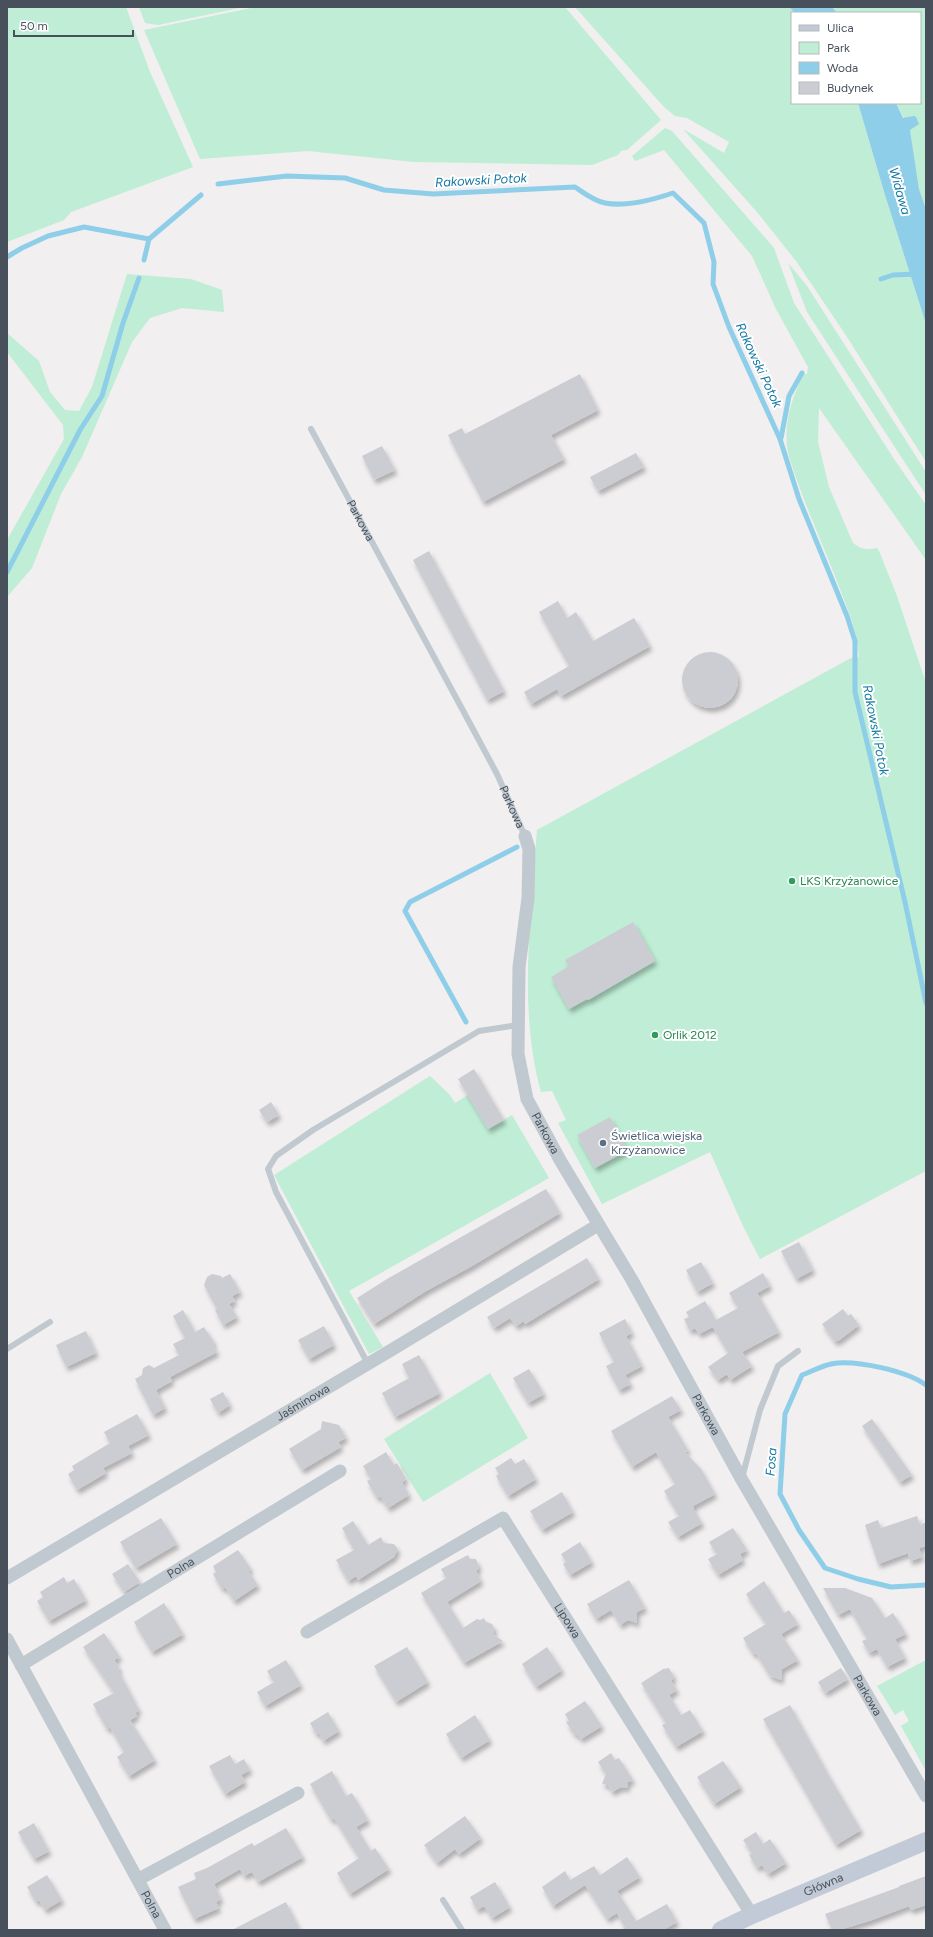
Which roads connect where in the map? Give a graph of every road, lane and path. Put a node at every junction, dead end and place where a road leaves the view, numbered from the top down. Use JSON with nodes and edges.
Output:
{"nodes":[{"id":1,"x":311,"y":429,"type":"dead end"},
{"id":2,"x":525,"y":836,"type":"joint"},
{"id":3,"x":518,"y":1025,"type":"junction"},
{"id":4,"x":598,"y":1225,"type":"junction"},
{"id":5,"x":50,"y":1322,"type":"dead end"},
{"id":6,"x":7,"y":1348,"type":"edge"},
{"id":7,"x":798,"y":1351,"type":"dead end"},
{"id":8,"x":368,"y":1364,"type":"junction"},
{"id":9,"x":340,"y":1471,"type":"dead end"},
{"id":10,"x":742,"y":1480,"type":"junction"},
{"id":11,"x":7,"y":1578,"type":"edge"},
{"id":12,"x":307,"y":1632,"type":"dead end"},
{"id":13,"x":7,"y":1639,"type":"edge"},
{"id":14,"x":21,"y":1665,"type":"junction"},
{"id":15,"x":298,"y":1793,"type":"dead end"},
{"id":16,"x":926,"y":1796,"type":"edge"},
{"id":17,"x":926,"y":1841,"type":"edge"},
{"id":18,"x":139,"y":1879,"type":"junction"},
{"id":19,"x":443,"y":1900,"type":"dead end"},
{"id":20,"x":752,"y":1915,"type":"junction"},
{"id":21,"x":165,"y":1930,"type":"edge"},
{"id":22,"x":462,"y":1930,"type":"edge"},
{"id":23,"x":721,"y":1930,"type":"edge"}],
"edges":[{"from":1,"to":2,"type":"lane","name":"Parkowa"},
{"from":2,"to":3,"type":"street","name":"Parkowa"},
{"from":3,"to":4,"type":"street","name":"Parkowa"},
{"from":3,"to":8,"type":"lane"},
{"from":4,"to":8,"type":"street","name":"Jaśminowa"},
{"from":4,"to":10,"type":"street","name":"Parkowa"},
{"from":5,"to":6,"type":"lane"},
{"from":7,"to":10,"type":"lane"},
{"from":8,"to":11,"type":"street","name":"Jaśminowa"},
{"from":9,"to":14,"type":"street","name":"Polna"},
{"from":10,"to":16,"type":"street","name":"Parkowa"},
{"from":12,"to":20,"type":"street","name":"Lipowa"},
{"from":13,"to":14,"type":"street","name":"Polna"},
{"from":14,"to":18,"type":"street","name":"Polna"},
{"from":15,"to":18,"type":"street","name":"Polna"},
{"from":17,"to":20,"type":"street","name":"Główna"},
{"from":18,"to":21,"type":"street","name":"Polna"},
{"from":19,"to":22,"type":"lane"},
{"from":20,"to":23,"type":"street","name":"Główna"}]}
